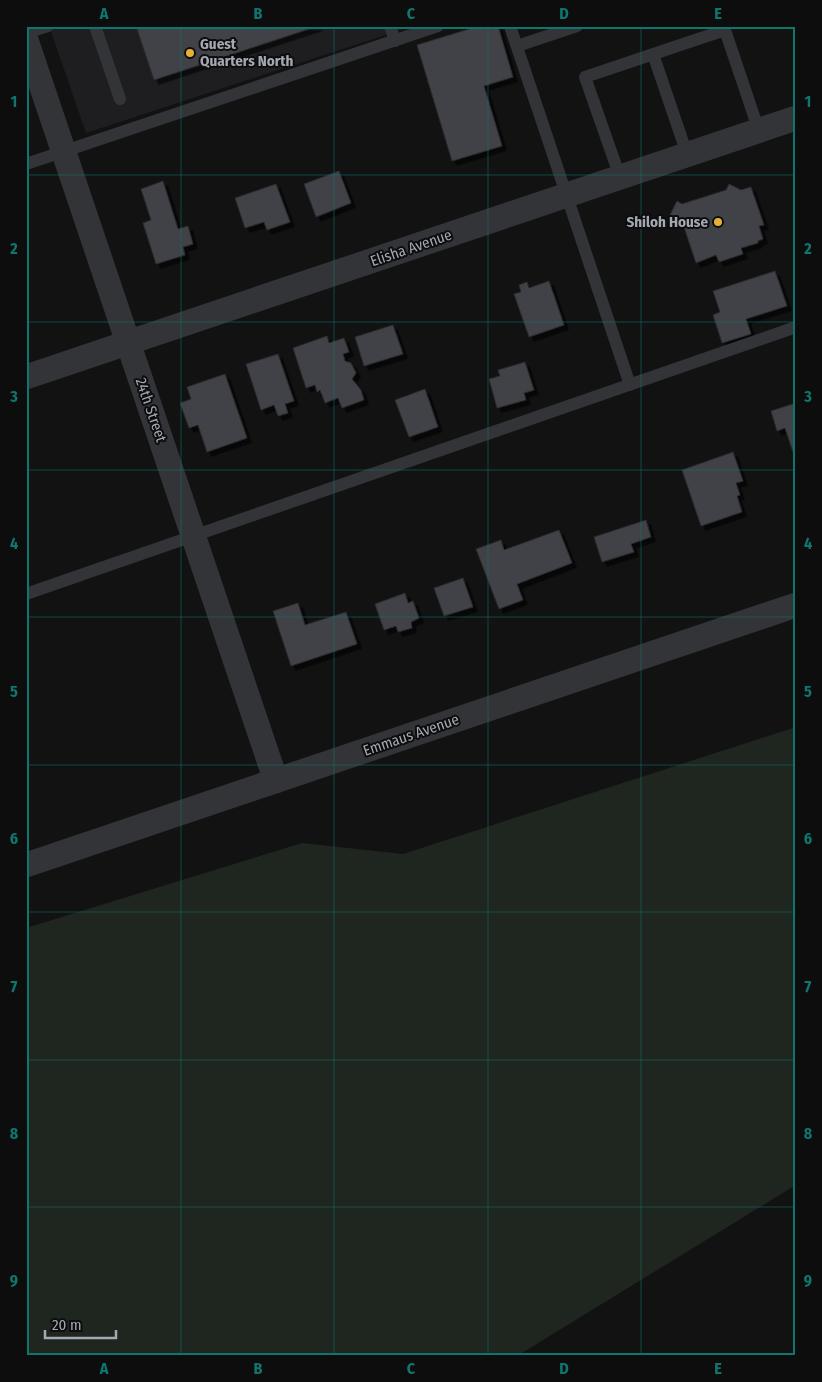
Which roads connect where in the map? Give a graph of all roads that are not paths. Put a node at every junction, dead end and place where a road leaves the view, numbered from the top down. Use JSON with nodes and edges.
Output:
{"nodes":[{"id":1,"x":48,"y":26,"type":"edge"},
{"id":2,"x":95,"y":26,"type":"edge"},
{"id":3,"x":390,"y":26,"type":"edge"},
{"id":4,"x":438,"y":26,"type":"edge"},
{"id":5,"x":510,"y":26,"type":"edge"},
{"id":6,"x":577,"y":26,"type":"edge"},
{"id":7,"x":26,"y":33,"type":"edge"},
{"id":8,"x":26,"y":40,"type":"edge"},
{"id":9,"x":395,"y":41,"type":"junction"},
{"id":10,"x":517,"y":46,"type":"junction"},
{"id":11,"x":653,"y":54,"type":"junction"},
{"id":12,"x":120,"y":99,"type":"dead end"},
{"id":13,"x":796,"y":118,"type":"edge"},
{"id":14,"x":759,"y":130,"type":"junction"},
{"id":15,"x":64,"y":152,"type":"junction"},
{"id":16,"x":687,"y":154,"type":"junction"},
{"id":17,"x":26,"y":164,"type":"edge"},
{"id":18,"x":620,"y":178,"type":"junction"},
{"id":19,"x":566,"y":195,"type":"junction"},
{"id":20,"x":796,"y":328,"type":"edge"},
{"id":21,"x":129,"y":343,"type":"junction"},
{"id":22,"x":26,"y":377,"type":"edge"},
{"id":23,"x":630,"y":385,"type":"junction"},
{"id":24,"x":194,"y":537,"type":"junction"},
{"id":25,"x":26,"y":594,"type":"edge"},
{"id":26,"x":796,"y":605,"type":"edge"},
{"id":27,"x":276,"y":781,"type":"junction"},
{"id":28,"x":26,"y":865,"type":"edge"}],
"edges":[{"from":1,"to":7,"type":"lane"},
{"from":2,"to":12,"type":"lane"},
{"from":3,"to":9,"type":"lane"},
{"from":4,"to":9,"type":"lane"},
{"from":5,"to":10,"type":"lane"},
{"from":6,"to":10,"type":"lane"},
{"from":8,"to":15,"type":"street","name":"24th Street"},
{"from":9,"to":15,"type":"lane"},
{"from":10,"to":19,"type":"lane"},
{"from":11,"to":14,"type":"lane"},
{"from":11,"to":16,"type":"lane"},
{"from":11,"to":18,"type":"lane"},
{"from":13,"to":14,"type":"street","name":"Elisha Avenue"},
{"from":14,"to":16,"type":"street","name":"Elisha Avenue"},
{"from":15,"to":17,"type":"lane"},
{"from":15,"to":21,"type":"street","name":"24th Street"},
{"from":16,"to":18,"type":"street","name":"Elisha Avenue"},
{"from":18,"to":19,"type":"street","name":"Elisha Avenue"},
{"from":19,"to":21,"type":"street","name":"Elisha Avenue"},
{"from":19,"to":23,"type":"lane"},
{"from":20,"to":23,"type":"lane"},
{"from":21,"to":22,"type":"street","name":"Elisha Avenue"},
{"from":21,"to":24,"type":"street","name":"24th Street"},
{"from":23,"to":24,"type":"lane"},
{"from":24,"to":25,"type":"lane"},
{"from":24,"to":27,"type":"street","name":"24th Street"},
{"from":26,"to":27,"type":"street","name":"Emmaus Avenue"},
{"from":27,"to":28,"type":"street","name":"Emmaus Avenue"}]}
